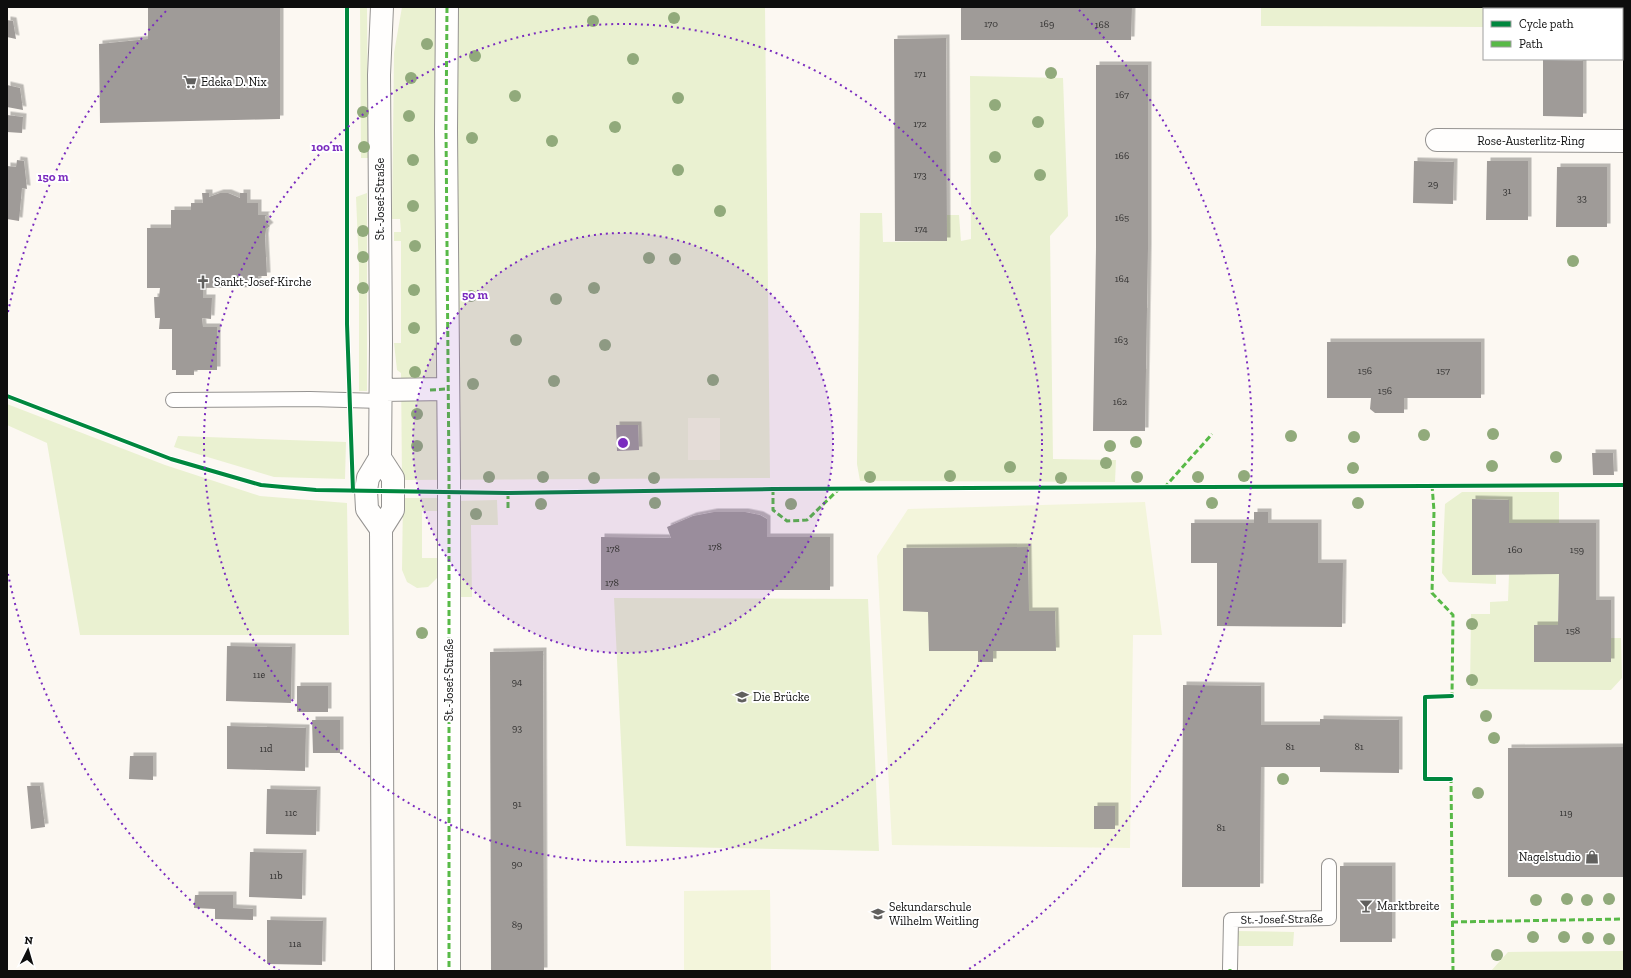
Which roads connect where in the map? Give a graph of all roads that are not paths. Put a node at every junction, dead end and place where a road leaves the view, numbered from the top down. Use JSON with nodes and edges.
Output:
{"nodes":[{"id":1,"x":382,"y":7,"type":"edge"},
{"id":2,"x":447,"y":7,"type":"edge"},
{"id":3,"x":1437,"y":140,"type":"dead end"},
{"id":4,"x":1624,"y":141,"type":"edge"},
{"id":5,"x":447,"y":389,"type":"junction"},
{"id":6,"x":381,"y":396,"type":"junction"},
{"id":7,"x":173,"y":400,"type":"dead end"},
{"id":8,"x":1329,"y":866,"type":"dead end"},
{"id":9,"x":1230,"y":969,"type":"dead end"},
{"id":10,"x":383,"y":971,"type":"edge"},
{"id":11,"x":449,"y":971,"type":"edge"}],
"edges":[{"from":1,"to":6,"type":"street","name":"St.-Josef-Straße"},
{"from":2,"to":5,"type":"street","name":"St.-Josef-Straße"},
{"from":3,"to":4,"type":"street","name":"Rose-Austerlitz-Ring"},
{"from":5,"to":6,"type":"street"},
{"from":5,"to":11,"type":"street","name":"St.-Josef-Straße"},
{"from":6,"to":7,"type":"lane"},
{"from":6,"to":10,"type":"street","name":"St.-Josef-Straße"},
{"from":8,"to":9,"type":"lane","name":"St.-Josef-Straße"}]}
